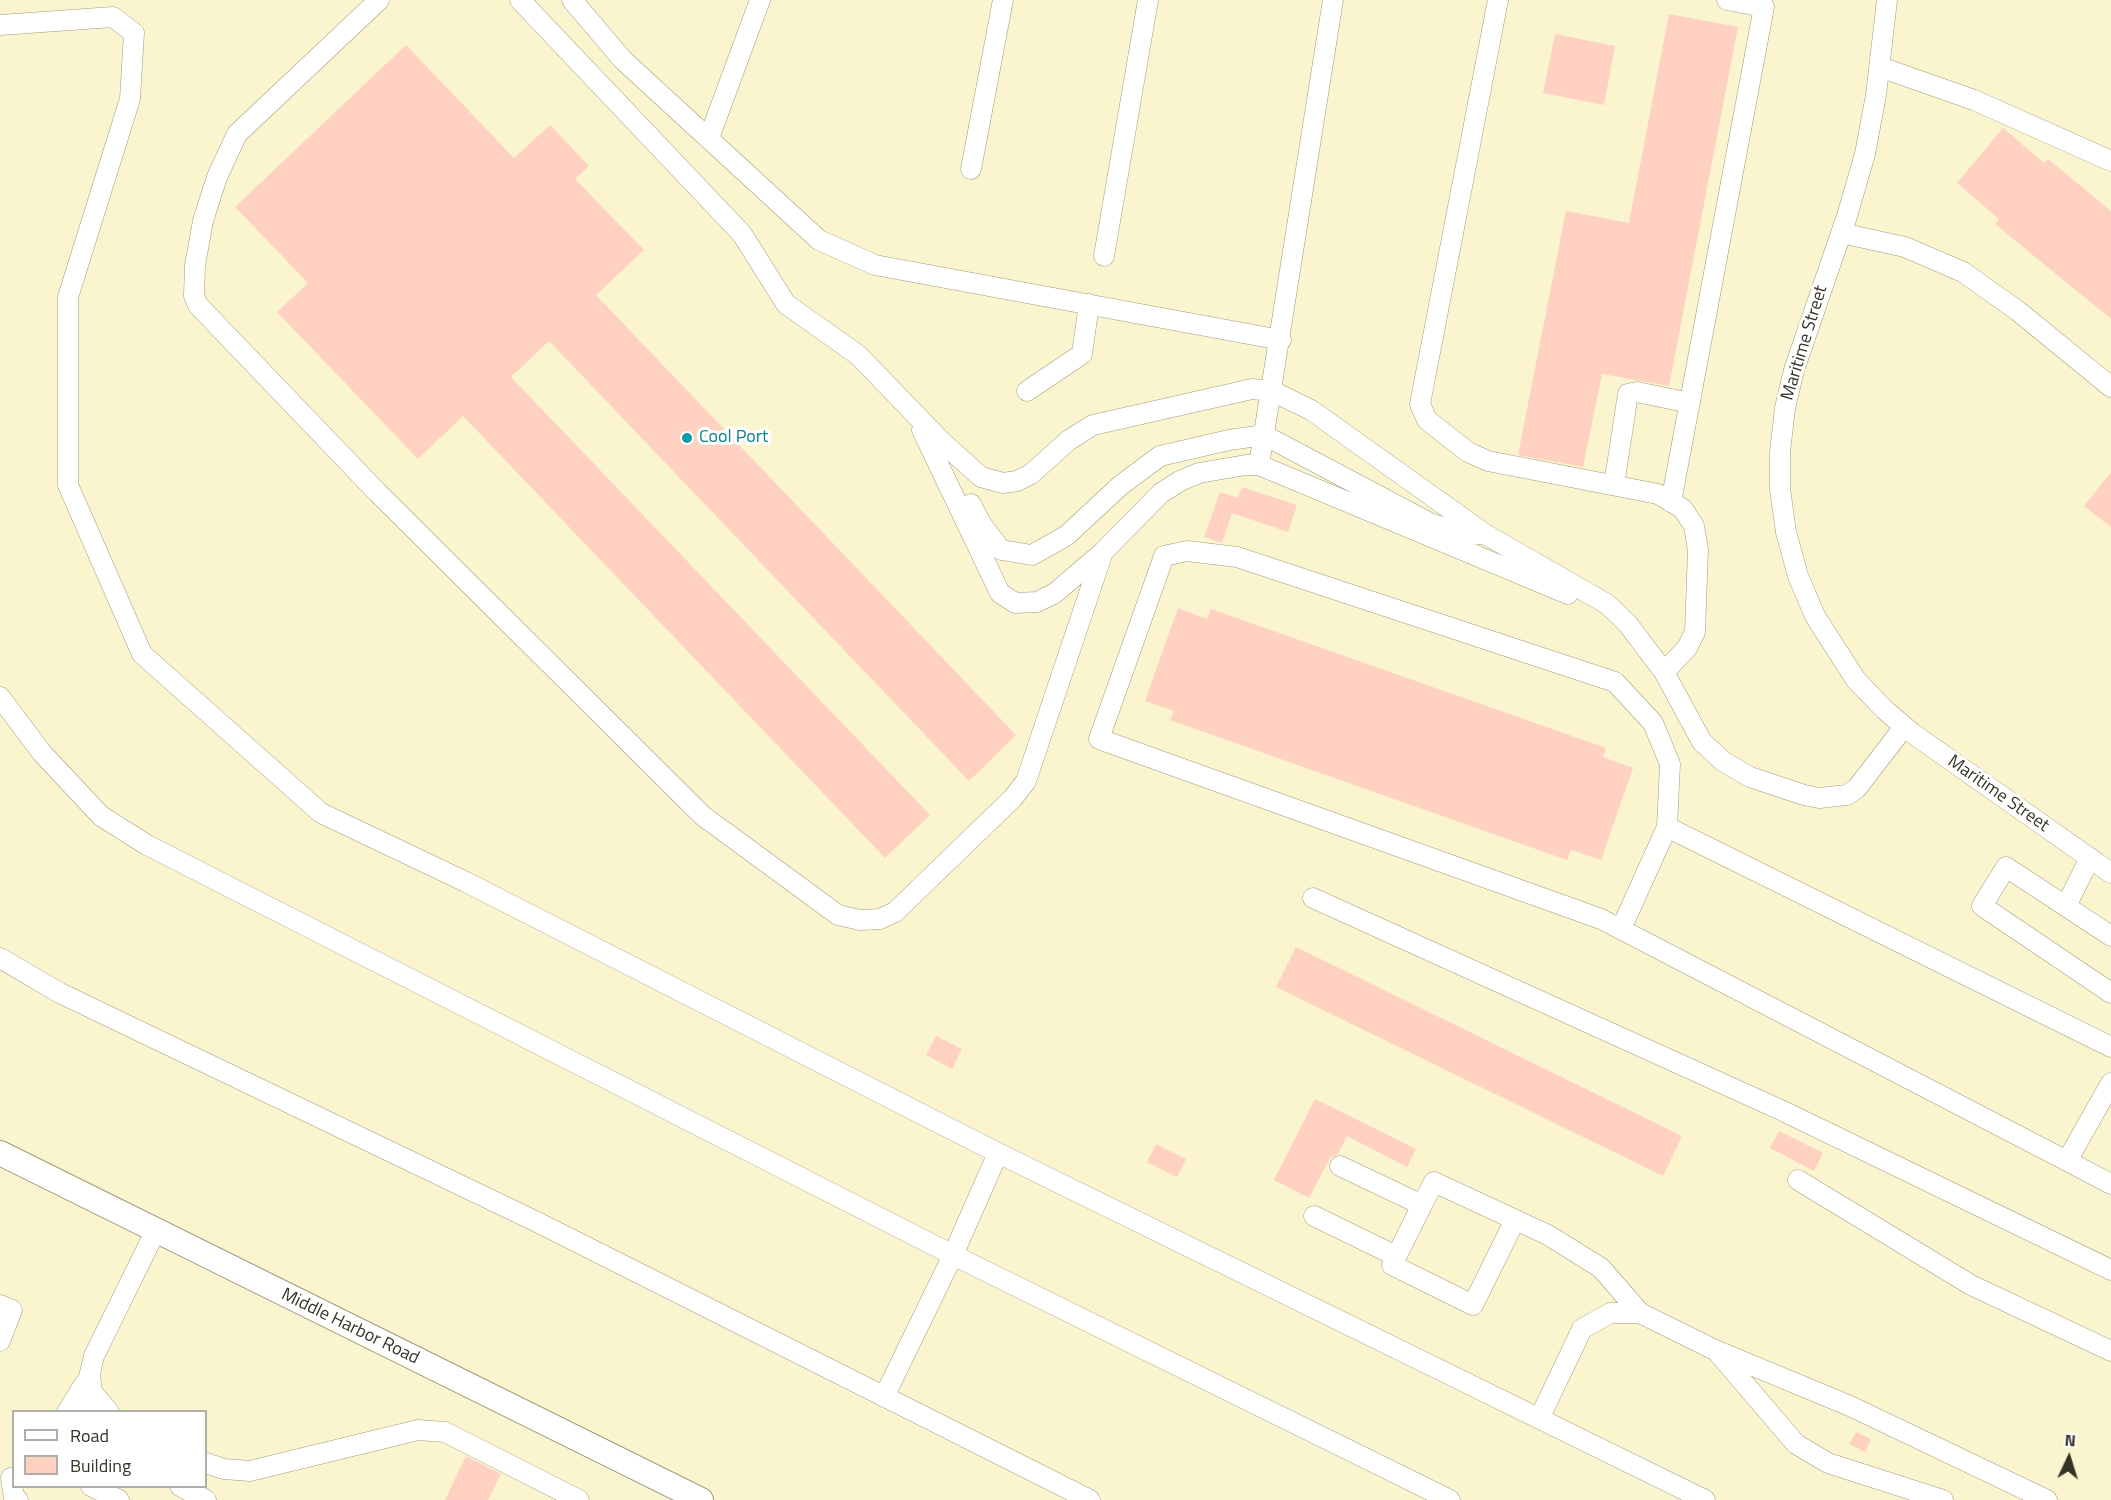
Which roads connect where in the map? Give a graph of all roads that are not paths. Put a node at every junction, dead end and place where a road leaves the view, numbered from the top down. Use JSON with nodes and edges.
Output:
{"nodes":[{"id":1,"x":379,"y":0,"type":"edge"},
{"id":2,"x":520,"y":0,"type":"edge"},
{"id":3,"x":572,"y":0,"type":"edge"},
{"id":4,"x":760,"y":0,"type":"edge"},
{"id":5,"x":1003,"y":0,"type":"edge"},
{"id":6,"x":1148,"y":0,"type":"edge"},
{"id":7,"x":1333,"y":0,"type":"edge"},
{"id":8,"x":1498,"y":0,"type":"edge"},
{"id":9,"x":1727,"y":0,"type":"edge"},
{"id":10,"x":1887,"y":0,"type":"edge"},
{"id":11,"x":1,"y":30,"type":"edge"},
{"id":12,"x":1880,"y":67,"type":"junction"},
{"id":13,"x":709,"y":138,"type":"junction"},
{"id":14,"x":2111,"y":161,"type":"edge"},
{"id":15,"x":971,"y":169,"type":"dead end"},
{"id":16,"x":1841,"y":233,"type":"junction"},
{"id":17,"x":1104,"y":256,"type":"dead end"},
{"id":18,"x":1089,"y":304,"type":"junction"},
{"id":19,"x":1281,"y":340,"type":"junction"},
{"id":20,"x":2111,"y":387,"type":"edge"},
{"id":21,"x":1027,"y":391,"type":"dead end"},
{"id":22,"x":1272,"y":391,"type":"junction"},
{"id":23,"x":896,"y":392,"type":"junction"},
{"id":24,"x":1690,"y":403,"type":"junction"},
{"id":25,"x":1264,"y":435,"type":"junction"},
{"id":26,"x":942,"y":442,"type":"junction"},
{"id":27,"x":1259,"y":465,"type":"junction"},
{"id":28,"x":1614,"y":485,"type":"junction"},
{"id":29,"x":1671,"y":502,"type":"junction"},
{"id":30,"x":1485,"y":534,"type":"junction"},
{"id":31,"x":1103,"y":552,"type":"junction"},
{"id":32,"x":1627,"y":623,"type":"junction"},
{"id":33,"x":1664,"y":672,"type":"junction"},
{"id":34,"x":0,"y":697,"type":"edge"},
{"id":35,"x":1904,"y":727,"type":"junction"},
{"id":36,"x":1667,"y":827,"type":"junction"},
{"id":37,"x":2090,"y":858,"type":"junction"},
{"id":38,"x":2111,"y":873,"type":"edge"},
{"id":39,"x":1313,"y":898,"type":"dead end"},
{"id":40,"x":2066,"y":906,"type":"junction"},
{"id":41,"x":1621,"y":929,"type":"junction"},
{"id":42,"x":2111,"y":936,"type":"edge"},
{"id":43,"x":0,"y":958,"type":"edge"},
{"id":44,"x":2111,"y":993,"type":"edge"},
{"id":45,"x":2111,"y":1047,"type":"edge"},
{"id":46,"x":2111,"y":1083,"type":"edge"},
{"id":47,"x":998,"y":1153,"type":"junction"},
{"id":48,"x":0,"y":1154,"type":"edge"},
{"id":49,"x":2067,"y":1161,"type":"junction"},
{"id":50,"x":1340,"y":1166,"type":"dead end"},
{"id":51,"x":1798,"y":1180,"type":"dead end"},
{"id":52,"x":2111,"y":1184,"type":"edge"},
{"id":53,"x":1422,"y":1205,"type":"junction"},
{"id":54,"x":1314,"y":1216,"type":"dead end"},
{"id":55,"x":1515,"y":1220,"type":"junction"},
{"id":56,"x":156,"y":1230,"type":"junction"},
{"id":57,"x":953,"y":1255,"type":"junction"},
{"id":58,"x":1396,"y":1256,"type":"junction"},
{"id":59,"x":2111,"y":1270,"type":"edge"},
{"id":60,"x":0,"y":1305,"type":"edge"},
{"id":61,"x":1640,"y":1313,"type":"junction"},
{"id":62,"x":0,"y":1341,"type":"edge"},
{"id":63,"x":1715,"y":1350,"type":"junction"},
{"id":64,"x":2111,"y":1351,"type":"edge"},
{"id":65,"x":90,"y":1376,"type":"junction"},
{"id":66,"x":884,"y":1396,"type":"junction"},
{"id":67,"x":68,"y":1410,"type":"edge"},
{"id":68,"x":85,"y":1410,"type":"edge"},
{"id":69,"x":107,"y":1410,"type":"edge"},
{"id":70,"x":1540,"y":1416,"type":"junction"},
{"id":71,"x":207,"y":1463,"type":"edge"},
{"id":72,"x":8,"y":1479,"type":"edge"},
{"id":73,"x":95,"y":1488,"type":"edge"},
{"id":74,"x":184,"y":1488,"type":"edge"},
{"id":75,"x":18,"y":1500,"type":"edge"},
{"id":76,"x":119,"y":1500,"type":"edge"},
{"id":77,"x":206,"y":1500,"type":"edge"},
{"id":78,"x":579,"y":1500,"type":"edge"},
{"id":79,"x":701,"y":1500,"type":"edge"},
{"id":80,"x":1090,"y":1500,"type":"edge"},
{"id":81,"x":1450,"y":1500,"type":"edge"},
{"id":82,"x":1705,"y":1500,"type":"edge"},
{"id":83,"x":1943,"y":1500,"type":"edge"},
{"id":84,"x":2047,"y":1500,"type":"edge"}],
"edges":[{"from":1,"to":31,"type":"street"},
{"from":2,"to":23,"type":"street"},
{"from":3,"to":13,"type":"street"},
{"from":4,"to":13,"type":"street"},
{"from":5,"to":15,"type":"street"},
{"from":6,"to":17,"type":"street"},
{"from":7,"to":19,"type":"street"},
{"from":8,"to":28,"type":"street"},
{"from":9,"to":24,"type":"street"},
{"from":10,"to":12,"type":"street","name":"Maritime Street"},
{"from":11,"to":47,"type":"street"},
{"from":12,"to":14,"type":"street"},
{"from":12,"to":16,"type":"street","name":"Maritime Street"},
{"from":13,"to":18,"type":"street"},
{"from":16,"to":20,"type":"street"},
{"from":16,"to":35,"type":"street","name":"Maritime Street"},
{"from":18,"to":19,"type":"street"},
{"from":18,"to":21,"type":"street"},
{"from":19,"to":22,"type":"street"},
{"from":22,"to":25,"type":"street"},
{"from":22,"to":26,"type":"street"},
{"from":22,"to":30,"type":"street"},
{"from":23,"to":26,"type":"street"},
{"from":23,"to":31,"type":"street"},
{"from":24,"to":28,"type":"street"},
{"from":24,"to":29,"type":"street"},
{"from":25,"to":26,"type":"street"},
{"from":25,"to":27,"type":"street"},
{"from":25,"to":30,"type":"street"},
{"from":27,"to":31,"type":"street"},
{"from":27,"to":32,"type":"street"},
{"from":28,"to":29,"type":"street"},
{"from":29,"to":33,"type":"street"},
{"from":30,"to":32,"type":"street"},
{"from":32,"to":33,"type":"street"},
{"from":33,"to":35,"type":"street"},
{"from":34,"to":57,"type":"street"},
{"from":35,"to":37,"type":"street","name":"Maritime Street"},
{"from":36,"to":41,"type":"street"},
{"from":36,"to":41,"type":"street"},
{"from":36,"to":45,"type":"street"},
{"from":37,"to":38,"type":"street","name":"Maritime Street"},
{"from":37,"to":40,"type":"street"},
{"from":39,"to":59,"type":"street"},
{"from":40,"to":42,"type":"street"},
{"from":40,"to":44,"type":"street"},
{"from":41,"to":49,"type":"street"},
{"from":43,"to":66,"type":"street"},
{"from":46,"to":49,"type":"street"},
{"from":47,"to":57,"type":"street"},
{"from":47,"to":70,"type":"street"},
{"from":48,"to":56,"type":"main road","name":"Middle Harbor Road"},
{"from":49,"to":52,"type":"street"},
{"from":50,"to":53,"type":"street"},
{"from":51,"to":64,"type":"street"},
{"from":53,"to":55,"type":"street"},
{"from":53,"to":58,"type":"street"},
{"from":54,"to":58,"type":"street"},
{"from":55,"to":58,"type":"street"},
{"from":55,"to":61,"type":"street"},
{"from":56,"to":65,"type":"street"},
{"from":56,"to":79,"type":"main road","name":"Middle Harbor Road"},
{"from":57,"to":66,"type":"street"},
{"from":57,"to":81,"type":"street"},
{"from":60,"to":62,"type":"street"},
{"from":61,"to":63,"type":"street"},
{"from":61,"to":70,"type":"street"},
{"from":63,"to":83,"type":"street"},
{"from":63,"to":84,"type":"street"},
{"from":65,"to":67,"type":"street"},
{"from":65,"to":68,"type":"street"},
{"from":65,"to":69,"type":"street"},
{"from":66,"to":80,"type":"street"},
{"from":70,"to":82,"type":"street"},
{"from":71,"to":78,"type":"street"},
{"from":72,"to":75,"type":"street"},
{"from":73,"to":76,"type":"street"},
{"from":74,"to":77,"type":"street"}]}
